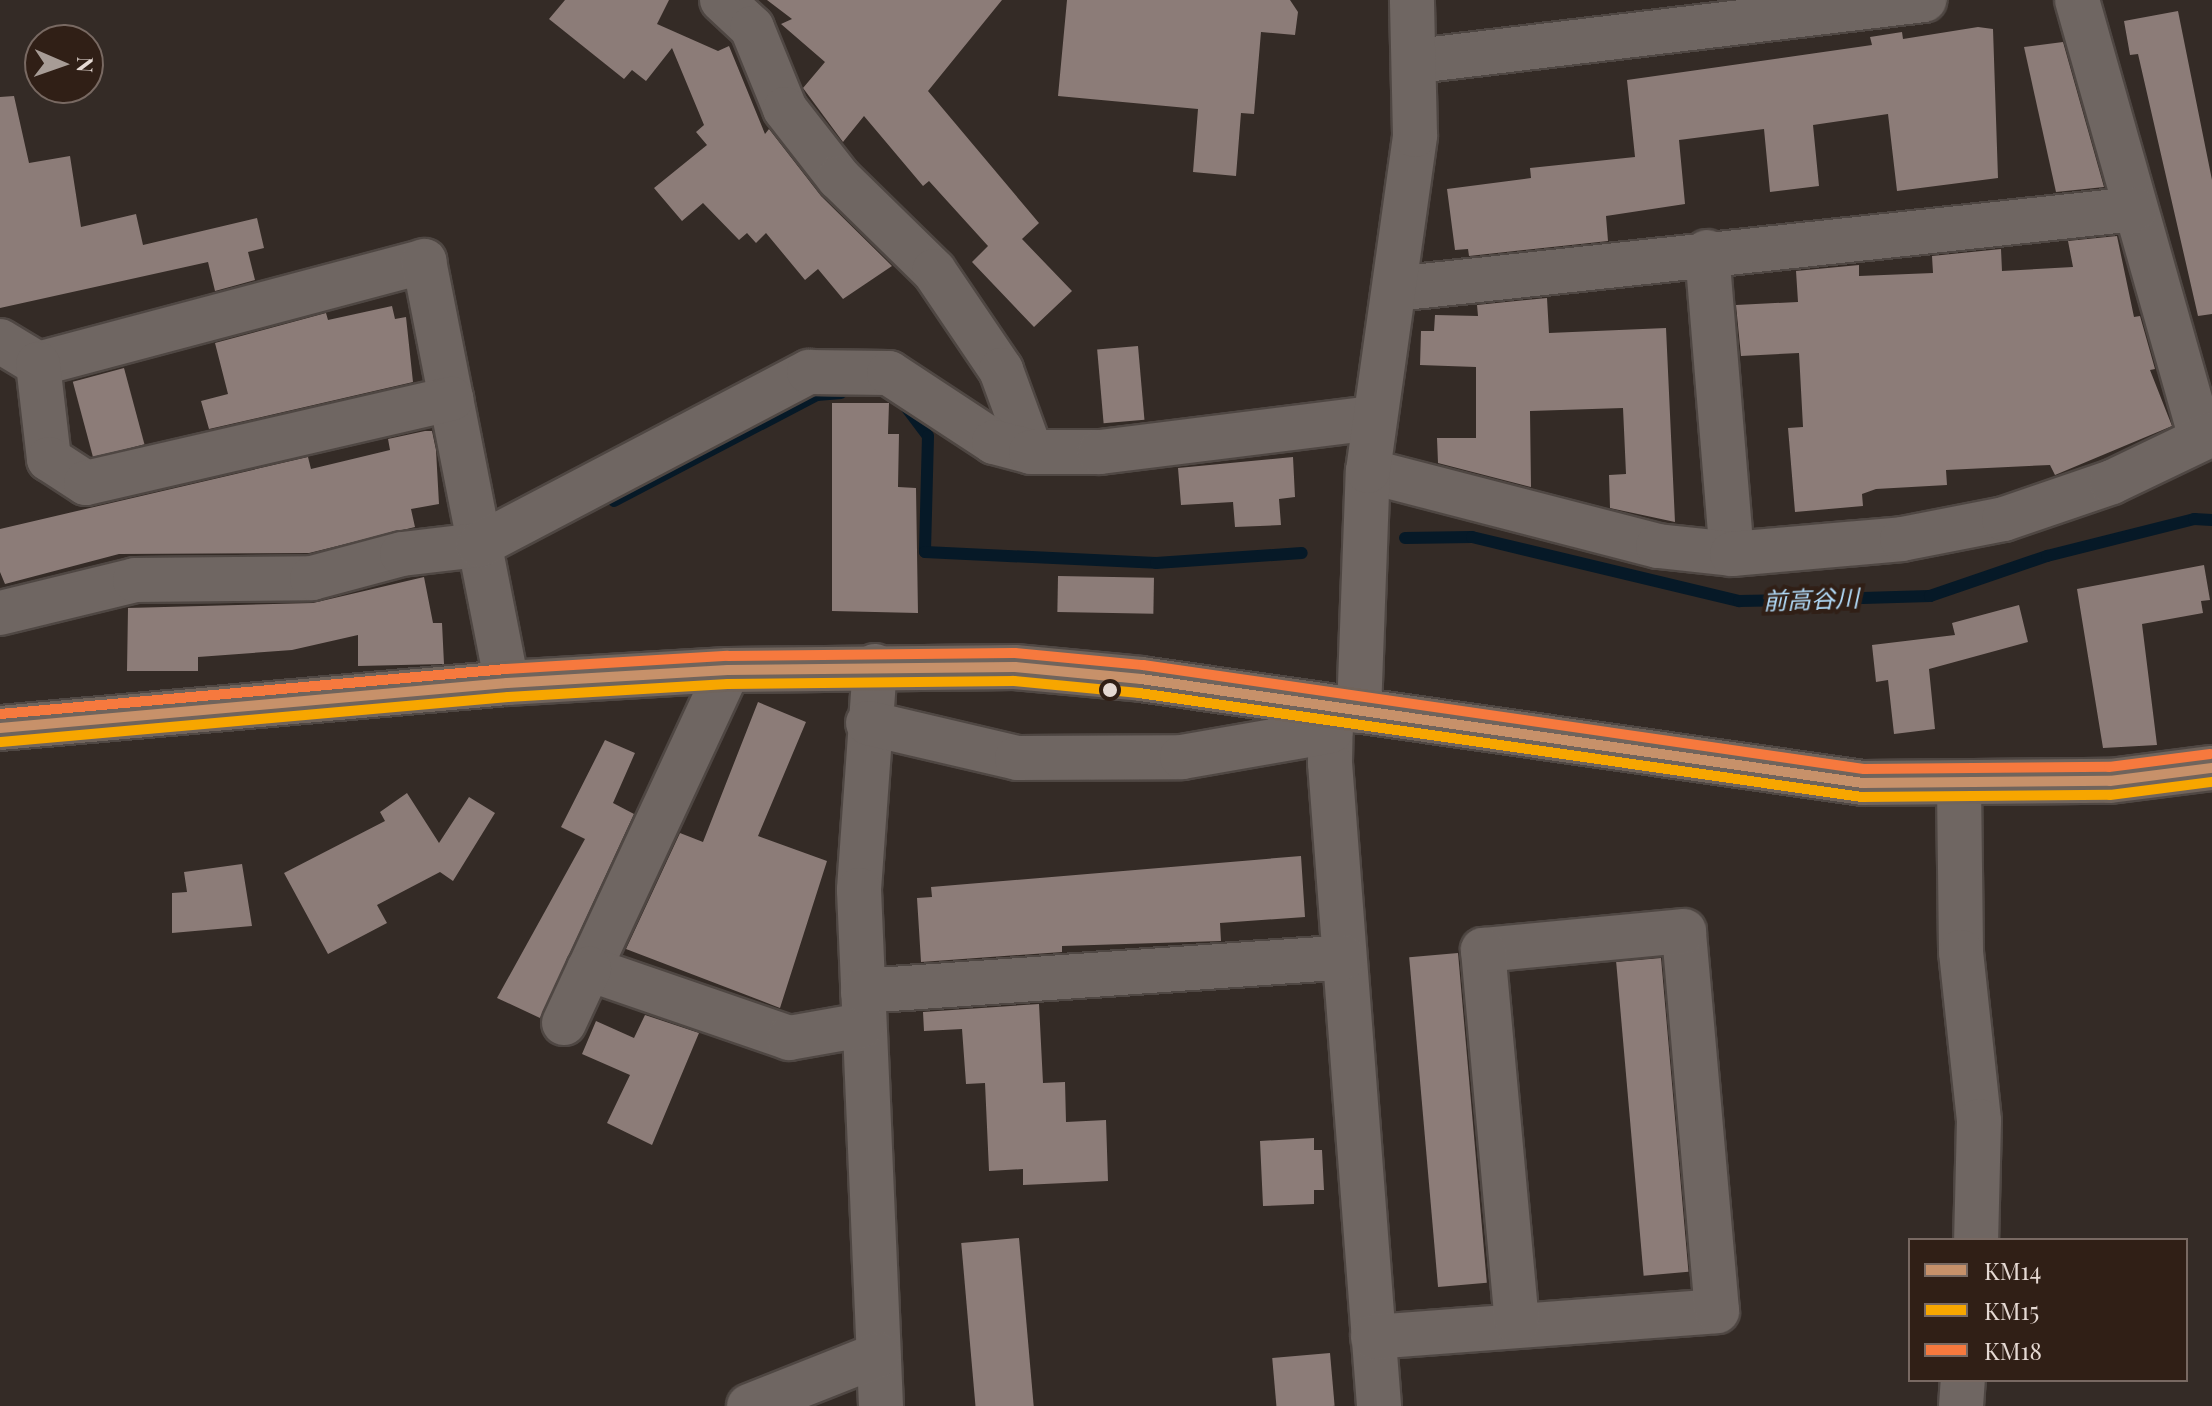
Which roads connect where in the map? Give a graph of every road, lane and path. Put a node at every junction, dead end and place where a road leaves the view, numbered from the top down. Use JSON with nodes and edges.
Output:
{"nodes":[{"id":1,"x":1412,"y":0,"type":"edge"},
{"id":2,"x":1924,"y":0,"type":"edge"},
{"id":3,"x":2077,"y":0,"type":"edge"},
{"id":4,"x":747,"y":9,"type":"edge"},
{"id":5,"x":1417,"y":61,"type":"junction"},
{"id":6,"x":2135,"y":209,"type":"junction"},
{"id":7,"x":1707,"y":252,"type":"junction"},
{"id":8,"x":1395,"y":289,"type":"junction"},
{"id":9,"x":0,"y":341,"type":"edge"},
{"id":10,"x":38,"y":364,"type":"junction"},
{"id":11,"x":451,"y":399,"type":"junction"},
{"id":12,"x":1374,"y":418,"type":"junction"},
{"id":13,"x":2206,"y":436,"type":"edge"},
{"id":14,"x":1031,"y":452,"type":"junction"},
{"id":15,"x":1368,"y":471,"type":"junction"},
{"id":16,"x":479,"y":545,"type":"junction"},
{"id":17,"x":1732,"y":554,"type":"junction"},
{"id":18,"x":0,"y":613,"type":"edge"},
{"id":19,"x":875,"y":666,"type":"junction"},
{"id":20,"x":728,"y":670,"type":"junction"},
{"id":21,"x":507,"y":683,"type":"junction"},
{"id":22,"x":1340,"y":717,"type":"junction"},
{"id":23,"x":868,"y":723,"type":"junction"},
{"id":24,"x":0,"y":728,"type":"edge"},
{"id":25,"x":2212,"y":768,"type":"edge"},
{"id":26,"x":1959,"y":786,"type":"junction"},
{"id":27,"x":1344,"y":957,"type":"junction"},
{"id":28,"x":589,"y":969,"type":"junction"},
{"id":29,"x":863,"y":1008,"type":"junction"},
{"id":30,"x":564,"y":1023,"type":"dead end"},
{"id":31,"x":1976,"y":1238,"type":"edge"},
{"id":32,"x":1517,"y":1322,"type":"junction"},
{"id":33,"x":1373,"y":1337,"type":"junction"},
{"id":34,"x":878,"y":1355,"type":"junction"},
{"id":35,"x":1963,"y":1382,"type":"edge"},
{"id":36,"x":749,"y":1406,"type":"edge"},
{"id":37,"x":881,"y":1406,"type":"edge"},
{"id":38,"x":1379,"y":1406,"type":"edge"},
{"id":39,"x":1961,"y":1406,"type":"edge"}],
"edges":[{"from":1,"to":5,"type":"street"},
{"from":2,"to":5,"type":"street"},
{"from":3,"to":6,"type":"street"},
{"from":4,"to":14,"type":"street"},
{"from":5,"to":8,"type":"street"},
{"from":6,"to":7,"type":"street"},
{"from":6,"to":13,"type":"street"},
{"from":7,"to":8,"type":"street"},
{"from":7,"to":17,"type":"street"},
{"from":8,"to":12,"type":"street"},
{"from":9,"to":10,"type":"street"},
{"from":10,"to":11,"type":"street"},
{"from":10,"to":11,"type":"street"},
{"from":11,"to":16,"type":"street"},
{"from":12,"to":14,"type":"street"},
{"from":12,"to":15,"type":"street"},
{"from":13,"to":17,"type":"street"},
{"from":14,"to":16,"type":"street"},
{"from":15,"to":17,"type":"street"},
{"from":15,"to":22,"type":"street"},
{"from":16,"to":18,"type":"street"},
{"from":16,"to":21,"type":"street"},
{"from":19,"to":20,"type":"main road"},
{"from":19,"to":22,"type":"main road"},
{"from":19,"to":23,"type":"street"},
{"from":20,"to":21,"type":"main road"},
{"from":20,"to":28,"type":"street"},
{"from":21,"to":24,"type":"main road"},
{"from":22,"to":23,"type":"street"},
{"from":22,"to":26,"type":"main road"},
{"from":22,"to":27,"type":"street"},
{"from":23,"to":29,"type":"street"},
{"from":25,"to":26,"type":"main road"},
{"from":26,"to":31,"type":"street"},
{"from":27,"to":29,"type":"street"},
{"from":27,"to":33,"type":"street"},
{"from":28,"to":29,"type":"street"},
{"from":28,"to":30,"type":"street"},
{"from":29,"to":34,"type":"street"},
{"from":32,"to":32,"type":"street"},
{"from":32,"to":33,"type":"street"},
{"from":33,"to":38,"type":"street"},
{"from":34,"to":36,"type":"street"},
{"from":34,"to":37,"type":"street"},
{"from":35,"to":39,"type":"street"}]}
